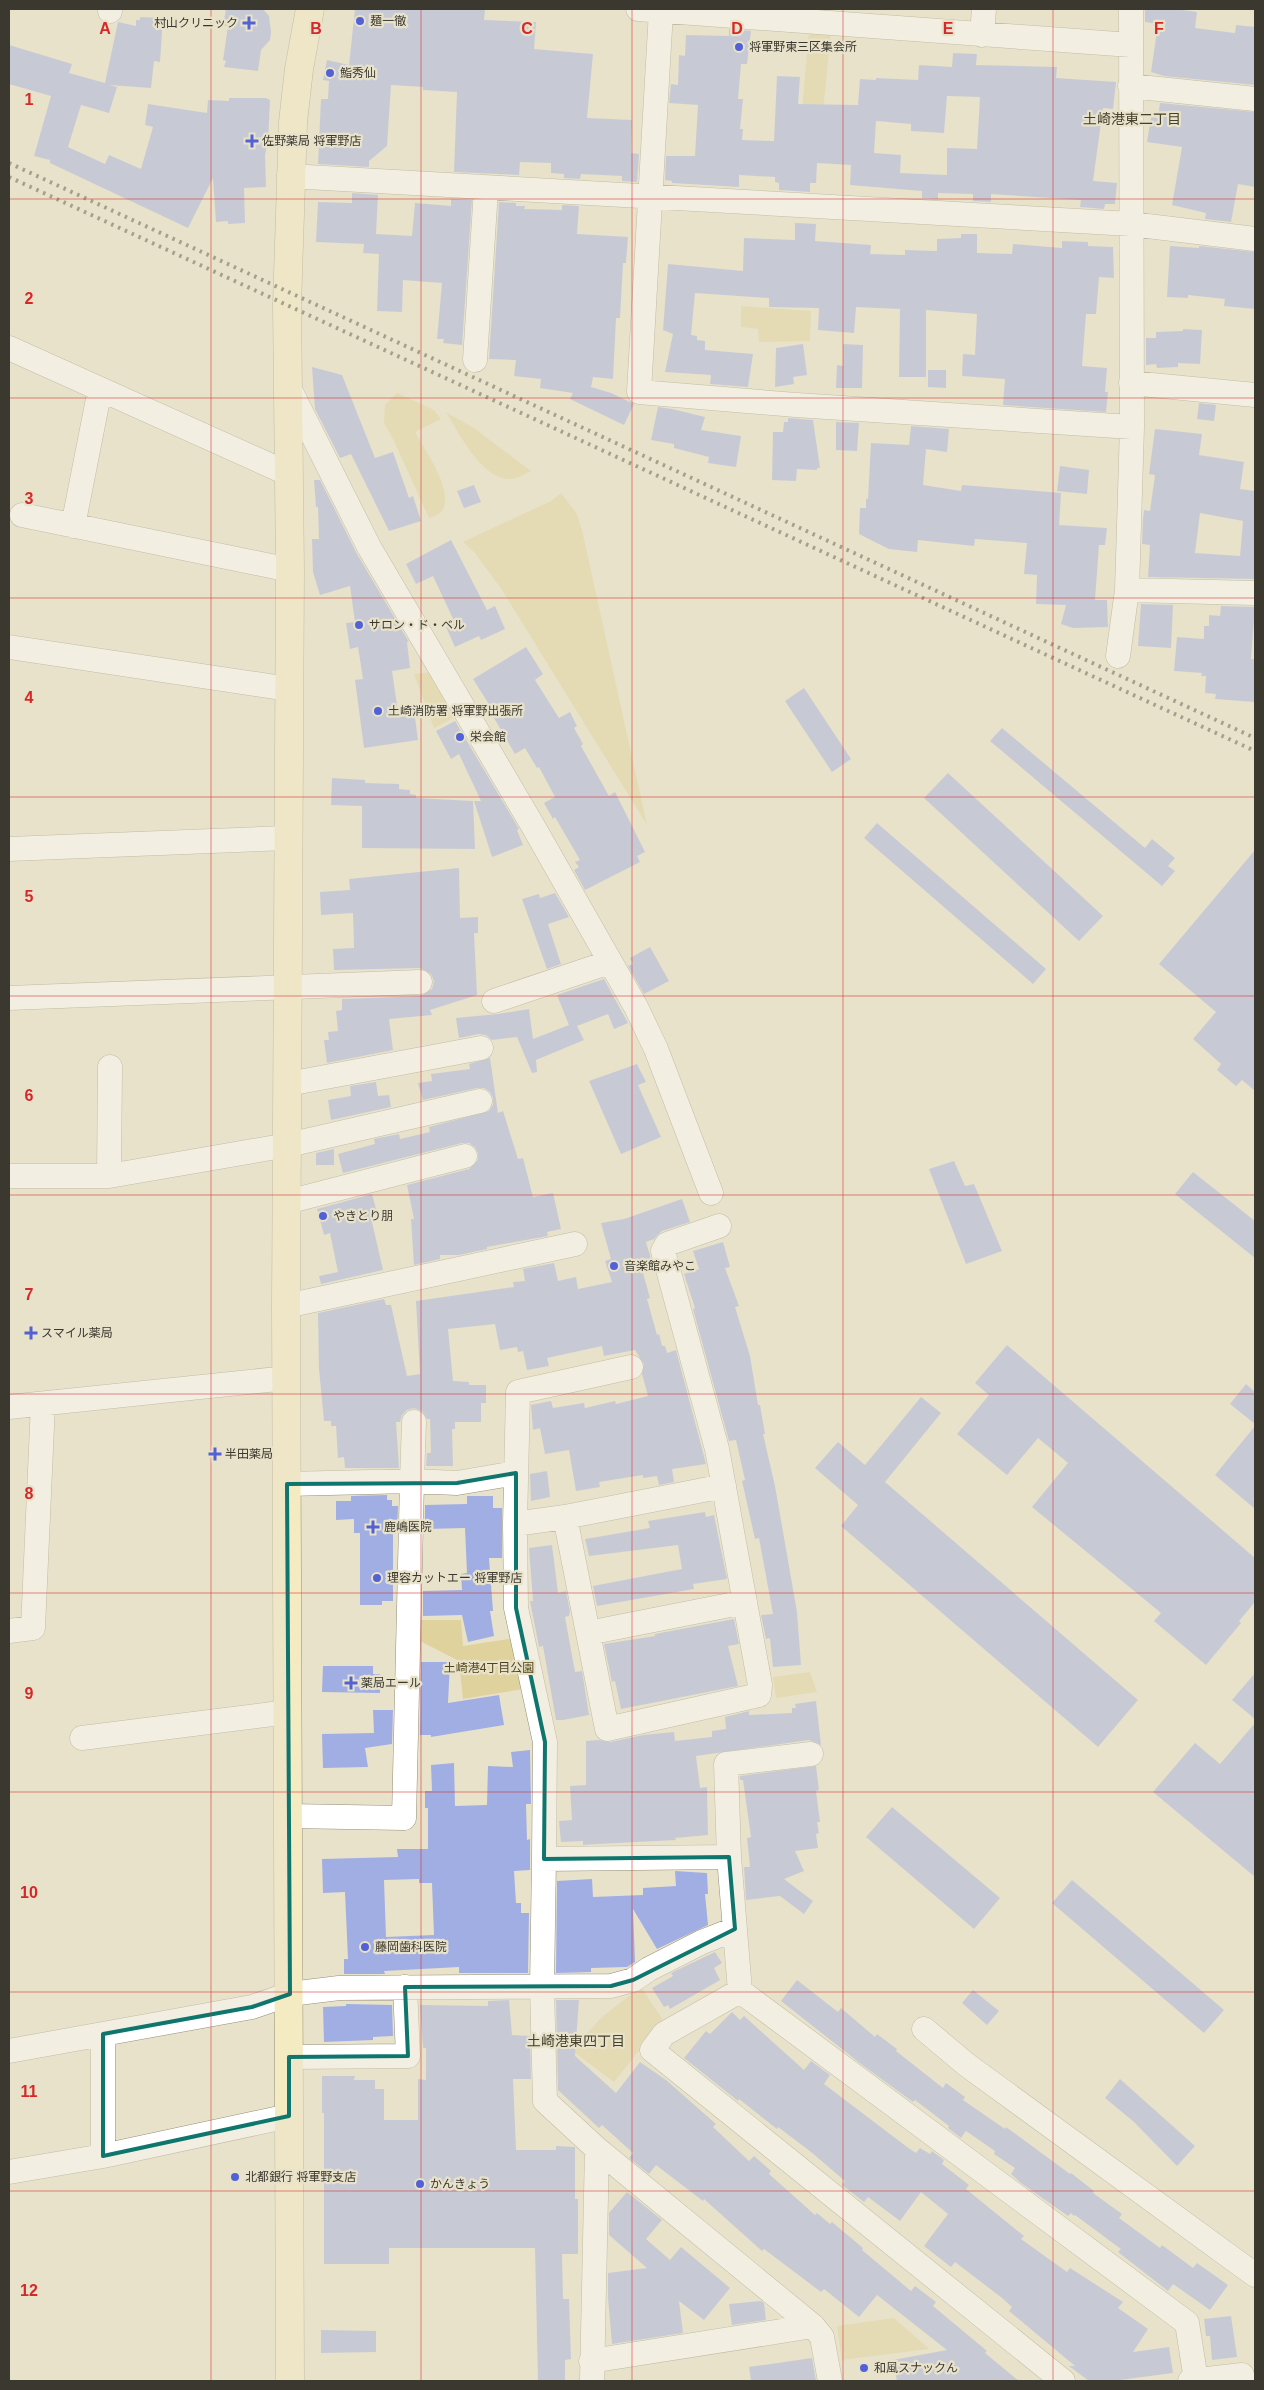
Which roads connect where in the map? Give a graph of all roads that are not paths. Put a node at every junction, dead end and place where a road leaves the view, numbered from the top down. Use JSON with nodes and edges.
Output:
{"nodes":[{"id":1,"x":310,"y":9,"type":"edge"},
{"id":2,"x":638,"y":9,"type":"edge"},
{"id":3,"x":984,"y":9,"type":"edge"},
{"id":4,"x":1131,"y":9,"type":"edge"},
{"id":5,"x":661,"y":11,"type":"junction"},
{"id":6,"x":807,"y":15,"type":"edge"},
{"id":7,"x":982,"y":35,"type":"junction"},
{"id":8,"x":1130,"y":45,"type":"junction"},
{"id":9,"x":1130,"y":86,"type":"junction"},
{"id":10,"x":1255,"y":99,"type":"edge"},
{"id":11,"x":289,"y":176,"type":"junction"},
{"id":12,"x":486,"y":188,"type":"junction"},
{"id":13,"x":651,"y":197,"type":"junction"},
{"id":14,"x":1131,"y":224,"type":"junction"},
{"id":15,"x":1255,"y":239,"type":"edge"},
{"id":16,"x":9,"y":348,"type":"edge"},
{"id":17,"x":475,"y":360,"type":"dead end"},
{"id":18,"x":1132,"y":383,"type":"junction"},
{"id":19,"x":289,"y":388,"type":"junction"},
{"id":20,"x":100,"y":389,"type":"junction"},
{"id":21,"x":1255,"y":394,"type":"edge"},
{"id":22,"x":1132,"y":427,"type":"junction"},
{"id":23,"x":289,"y":474,"type":"junction"},
{"id":24,"x":22,"y":515,"type":"dead end"},
{"id":25,"x":73,"y":526,"type":"junction"},
{"id":26,"x":290,"y":570,"type":"junction"},
{"id":27,"x":1127,"y":590,"type":"junction"},
{"id":28,"x":1255,"y":593,"type":"edge"},
{"id":29,"x":9,"y":646,"type":"edge"},
{"id":30,"x":1118,"y":656,"type":"dead end"},
{"id":31,"x":289,"y":689,"type":"junction"},
{"id":32,"x":287,"y":838,"type":"junction"},
{"id":33,"x":9,"y":850,"type":"edge"},
{"id":34,"x":610,"y":962,"type":"junction"},
{"id":35,"x":420,"y":982,"type":"dead end"},
{"id":36,"x":289,"y":986,"type":"junction"},
{"id":37,"x":9,"y":998,"type":"edge"},
{"id":38,"x":494,"y":1001,"type":"dead end"},
{"id":39,"x":481,"y":1048,"type":"dead end"},
{"id":40,"x":110,"y":1067,"type":"dead end"},
{"id":41,"x":288,"y":1084,"type":"junction"},
{"id":42,"x":480,"y":1101,"type":"dead end"},
{"id":43,"x":288,"y":1144,"type":"junction"},
{"id":44,"x":465,"y":1156,"type":"dead end"},
{"id":45,"x":9,"y":1176,"type":"edge"},
{"id":46,"x":109,"y":1176,"type":"junction"},
{"id":47,"x":710,"y":1193,"type":"dead end"},
{"id":48,"x":288,"y":1202,"type":"junction"},
{"id":49,"x":719,"y":1226,"type":"dead end"},
{"id":50,"x":575,"y":1244,"type":"dead end"},
{"id":51,"x":286,"y":1306,"type":"junction"},
{"id":52,"x":632,"y":1367,"type":"dead end"},
{"id":53,"x":287,"y":1378,"type":"junction"},
{"id":54,"x":43,"y":1404,"type":"junction"},
{"id":55,"x":9,"y":1407,"type":"edge"},
{"id":56,"x":414,"y":1422,"type":"dead end"},
{"id":57,"x":516,"y":1473,"type":"junction"},
{"id":58,"x":412,"y":1481,"type":"junction"},
{"id":59,"x":287,"y":1484,"type":"junction"},
{"id":60,"x":724,"y":1486,"type":"junction"},
{"id":61,"x":565,"y":1517,"type":"junction"},
{"id":62,"x":516,"y":1524,"type":"junction"},
{"id":63,"x":745,"y":1602,"type":"junction"},
{"id":64,"x":9,"y":1632,"type":"edge"},
{"id":65,"x":588,"y":1633,"type":"junction"},
{"id":66,"x":288,"y":1712,"type":"junction"},
{"id":67,"x":82,"y":1738,"type":"dead end"},
{"id":68,"x":811,"y":1754,"type":"dead end"},
{"id":69,"x":288,"y":1816,"type":"junction"},
{"id":70,"x":729,"y":1857,"type":"junction"},
{"id":71,"x":544,"y":1859,"type":"junction"},
{"id":72,"x":735,"y":1929,"type":"junction"},
{"id":73,"x":405,"y":1987,"type":"junction"},
{"id":74,"x":542,"y":1987,"type":"junction"},
{"id":75,"x":740,"y":1991,"type":"junction"},
{"id":76,"x":290,"y":1994,"type":"junction"},
{"id":77,"x":924,"y":2028,"type":"dead end"},
{"id":78,"x":103,"y":2034,"type":"junction"},
{"id":79,"x":9,"y":2051,"type":"edge"},
{"id":80,"x":289,"y":2057,"type":"junction"},
{"id":81,"x":289,"y":2116,"type":"junction"},
{"id":82,"x":596,"y":2149,"type":"junction"},
{"id":83,"x":103,"y":2156,"type":"junction"},
{"id":84,"x":9,"y":2172,"type":"edge"},
{"id":85,"x":1255,"y":2275,"type":"edge"},
{"id":86,"x":813,"y":2326,"type":"junction"},
{"id":87,"x":591,"y":2371,"type":"edge"},
{"id":88,"x":290,"y":2381,"type":"edge"},
{"id":89,"x":830,"y":2381,"type":"edge"},
{"id":90,"x":1063,"y":2381,"type":"edge"},
{"id":91,"x":1193,"y":2381,"type":"edge"},
{"id":92,"x":1243,"y":2381,"type":"edge"}],
"edges":[{"from":1,"to":11,"type":"street"},
{"from":2,"to":5,"type":"street"},
{"from":3,"to":7,"type":"street"},
{"from":4,"to":8,"type":"street"},
{"from":5,"to":6,"type":"street"},
{"from":5,"to":13,"type":"street"},
{"from":6,"to":7,"type":"street"},
{"from":7,"to":8,"type":"street"},
{"from":8,"to":9,"type":"street"},
{"from":9,"to":10,"type":"street"},
{"from":9,"to":14,"type":"street"},
{"from":11,"to":12,"type":"street"},
{"from":11,"to":19,"type":"street"},
{"from":12,"to":13,"type":"street"},
{"from":12,"to":17,"type":"street"},
{"from":13,"to":14,"type":"street"},
{"from":13,"to":22,"type":"street"},
{"from":14,"to":15,"type":"street"},
{"from":14,"to":18,"type":"street"},
{"from":16,"to":20,"type":"street"},
{"from":18,"to":21,"type":"street"},
{"from":18,"to":22,"type":"street"},
{"from":19,"to":23,"type":"street"},
{"from":19,"to":34,"type":"street"},
{"from":20,"to":23,"type":"street"},
{"from":20,"to":25,"type":"street"},
{"from":22,"to":27,"type":"street"},
{"from":23,"to":26,"type":"street"},
{"from":24,"to":25,"type":"street"},
{"from":25,"to":26,"type":"street"},
{"from":26,"to":31,"type":"street"},
{"from":27,"to":28,"type":"street"},
{"from":27,"to":30,"type":"street"},
{"from":29,"to":31,"type":"street"},
{"from":31,"to":32,"type":"street"},
{"from":32,"to":33,"type":"street"},
{"from":32,"to":36,"type":"street"},
{"from":34,"to":38,"type":"street"},
{"from":34,"to":47,"type":"street"},
{"from":35,"to":36,"type":"street"},
{"from":36,"to":37,"type":"street"},
{"from":36,"to":41,"type":"street"},
{"from":39,"to":41,"type":"street"},
{"from":40,"to":46,"type":"street"},
{"from":41,"to":43,"type":"street"},
{"from":42,"to":43,"type":"street"},
{"from":43,"to":46,"type":"street"},
{"from":43,"to":48,"type":"street"},
{"from":44,"to":48,"type":"street"},
{"from":45,"to":46,"type":"street"},
{"from":48,"to":51,"type":"street"},
{"from":49,"to":60,"type":"street"},
{"from":50,"to":51,"type":"street"},
{"from":51,"to":53,"type":"street"},
{"from":52,"to":57,"type":"street"},
{"from":53,"to":54,"type":"street"},
{"from":53,"to":59,"type":"street"},
{"from":54,"to":55,"type":"street"},
{"from":54,"to":64,"type":"street"},
{"from":56,"to":58,"type":"street"},
{"from":57,"to":58,"type":"street"},
{"from":57,"to":62,"type":"street"},
{"from":58,"to":59,"type":"street"},
{"from":58,"to":69,"type":"street"},
{"from":59,"to":66,"type":"street"},
{"from":60,"to":61,"type":"street"},
{"from":60,"to":63,"type":"street"},
{"from":61,"to":62,"type":"street"},
{"from":61,"to":65,"type":"street"},
{"from":62,"to":71,"type":"street"},
{"from":63,"to":65,"type":"street"},
{"from":63,"to":65,"type":"street"},
{"from":66,"to":67,"type":"street"},
{"from":66,"to":69,"type":"street"},
{"from":68,"to":70,"type":"street"},
{"from":69,"to":76,"type":"street"},
{"from":70,"to":71,"type":"street"},
{"from":70,"to":72,"type":"street"},
{"from":71,"to":74,"type":"street"},
{"from":72,"to":74,"type":"street"},
{"from":72,"to":75,"type":"street"},
{"from":73,"to":74,"type":"street"},
{"from":73,"to":76,"type":"street"},
{"from":73,"to":80,"type":"street"},
{"from":74,"to":82,"type":"street"},
{"from":75,"to":90,"type":"street"},
{"from":75,"to":91,"type":"street"},
{"from":76,"to":78,"type":"street"},
{"from":76,"to":80,"type":"street"},
{"from":77,"to":85,"type":"street"},
{"from":78,"to":79,"type":"street"},
{"from":78,"to":83,"type":"street"},
{"from":80,"to":81,"type":"street"},
{"from":81,"to":83,"type":"street"},
{"from":81,"to":88,"type":"street"},
{"from":82,"to":86,"type":"street"},
{"from":82,"to":87,"type":"street"},
{"from":83,"to":84,"type":"street"},
{"from":86,"to":87,"type":"street"},
{"from":86,"to":89,"type":"street"},
{"from":91,"to":92,"type":"street"}]}
